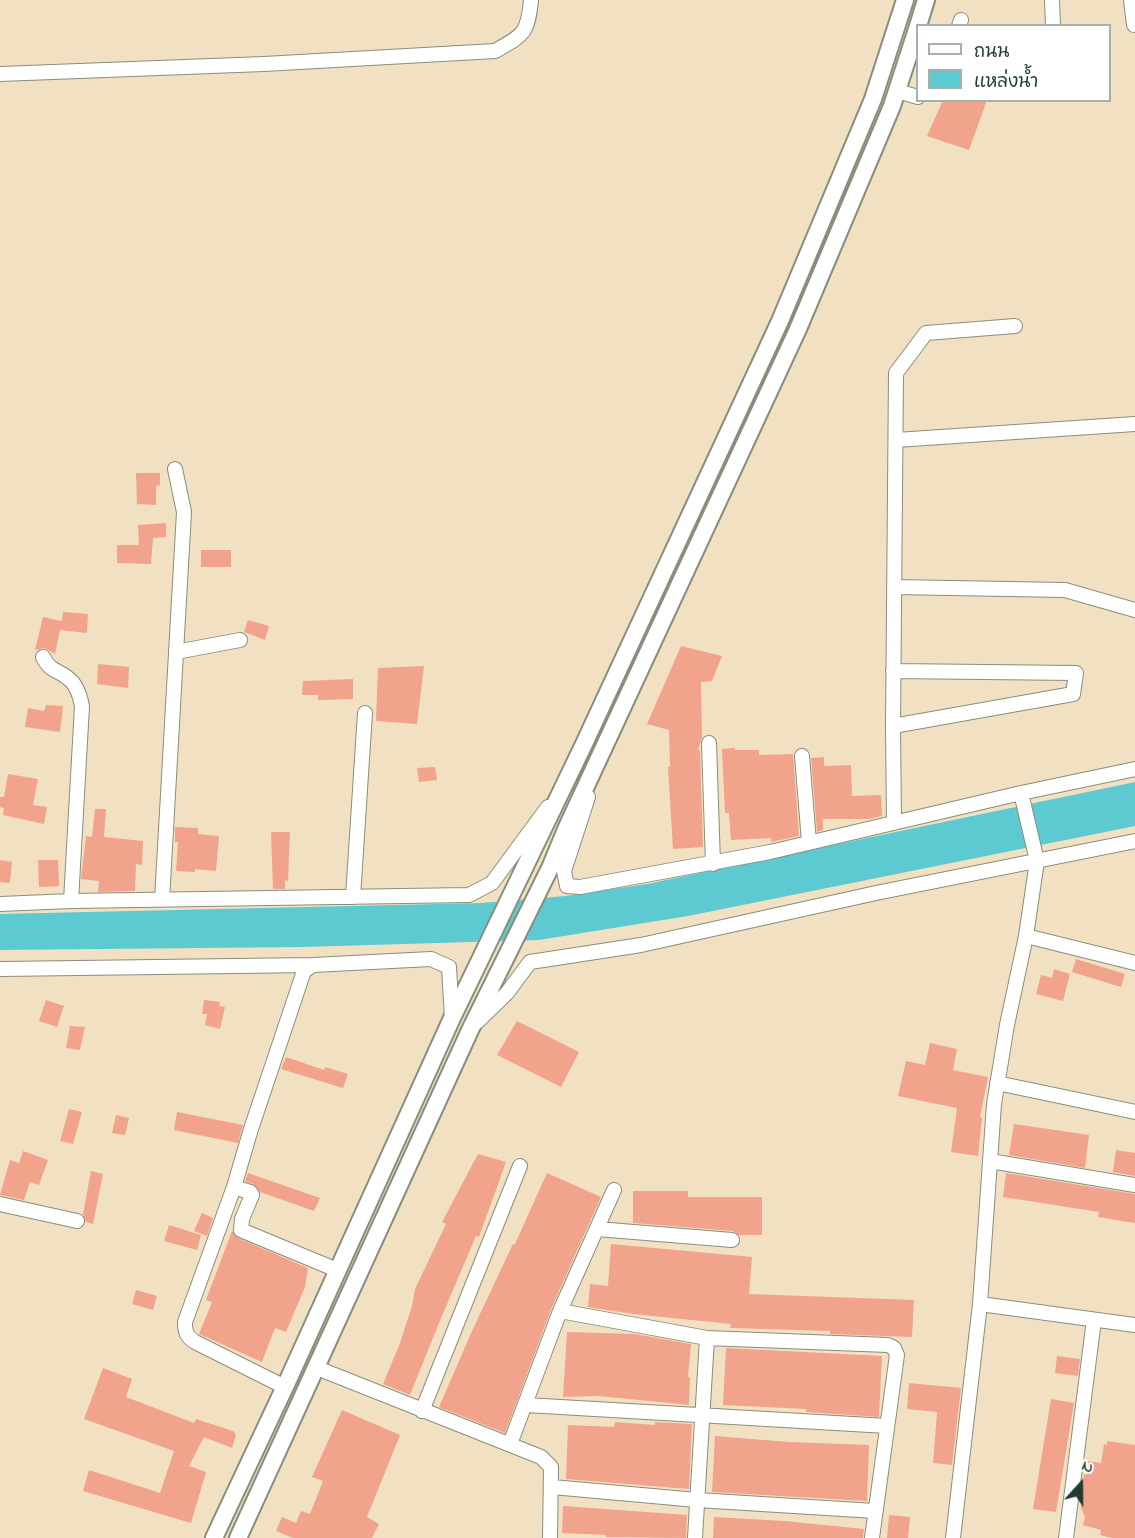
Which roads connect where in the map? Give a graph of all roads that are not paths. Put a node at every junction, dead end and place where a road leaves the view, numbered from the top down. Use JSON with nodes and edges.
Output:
{"nodes":[{"id":1,"x":531,"y":0,"type":"edge"},
{"id":2,"x":904,"y":0,"type":"edge"},
{"id":3,"x":926,"y":0,"type":"edge"},
{"id":4,"x":1052,"y":0,"type":"edge"},
{"id":5,"x":1131,"y":0,"type":"edge"},
{"id":6,"x":919,"y":24,"type":"edge"},
{"id":7,"x":1053,"y":24,"type":"edge"},
{"id":8,"x":1134,"y":25,"type":"edge"},
{"id":9,"x":916,"y":35,"type":"edge"},
{"id":10,"x":0,"y":74,"type":"edge"},
{"id":11,"x":897,"y":91,"type":"junction"},
{"id":12,"x":916,"y":96,"type":"edge"},
{"id":13,"x":1016,"y":326,"type":"dead end"},
{"id":14,"x":1135,"y":424,"type":"edge"},
{"id":15,"x":896,"y":440,"type":"junction"},
{"id":16,"x":175,"y":470,"type":"dead end"},
{"id":17,"x":894,"y":587,"type":"junction"},
{"id":18,"x":1135,"y":610,"type":"edge"},
{"id":19,"x":240,"y":640,"type":"dead end"},
{"id":20,"x":176,"y":652,"type":"junction"},
{"id":21,"x":43,"y":657,"type":"dead end"},
{"id":22,"x":893,"y":671,"type":"junction"},
{"id":23,"x":365,"y":712,"type":"dead end"},
{"id":24,"x":893,"y":726,"type":"junction"},
{"id":25,"x":709,"y":743,"type":"dead end"},
{"id":26,"x":602,"y":752,"type":"junction"},
{"id":27,"x":802,"y":756,"type":"dead end"},
{"id":28,"x":1135,"y":769,"type":"edge"},
{"id":29,"x":563,"y":787,"type":"junction"},
{"id":30,"x":1021,"y":793,"type":"junction"},
{"id":31,"x":894,"y":823,"type":"junction"},
{"id":32,"x":1135,"y":841,"type":"edge"},
{"id":33,"x":809,"y":842,"type":"junction"},
{"id":34,"x":1037,"y":861,"type":"junction"},
{"id":35,"x":713,"y":864,"type":"junction"},
{"id":36,"x":353,"y":897,"type":"junction"},
{"id":37,"x":162,"y":900,"type":"junction"},
{"id":38,"x":71,"y":901,"type":"junction"},
{"id":39,"x":0,"y":903,"type":"edge"},
{"id":40,"x":1026,"y":936,"type":"junction"},
{"id":41,"x":1135,"y":963,"type":"edge"},
{"id":42,"x":313,"y":965,"type":"junction"},
{"id":43,"x":0,"y":969,"type":"edge"},
{"id":44,"x":452,"y":1018,"type":"junction"},
{"id":45,"x":471,"y":1028,"type":"junction"},
{"id":46,"x":997,"y":1083,"type":"junction"},
{"id":47,"x":1135,"y":1112,"type":"edge"},
{"id":48,"x":990,"y":1161,"type":"junction"},
{"id":49,"x":520,"y":1166,"type":"dead end"},
{"id":50,"x":1135,"y":1185,"type":"edge"},
{"id":51,"x":234,"y":1187,"type":"junction"},
{"id":52,"x":614,"y":1190,"type":"dead end"},
{"id":53,"x":0,"y":1204,"type":"edge"},
{"id":54,"x":77,"y":1221,"type":"dead end"},
{"id":55,"x":597,"y":1229,"type":"junction"},
{"id":56,"x":732,"y":1240,"type":"dead end"},
{"id":57,"x":337,"y":1270,"type":"junction"},
{"id":58,"x":980,"y":1304,"type":"junction"},
{"id":59,"x":560,"y":1311,"type":"junction"},
{"id":60,"x":1095,"y":1320,"type":"junction"},
{"id":61,"x":1135,"y":1325,"type":"edge"},
{"id":62,"x":707,"y":1338,"type":"junction"},
{"id":63,"x":317,"y":1368,"type":"junction"},
{"id":64,"x":285,"y":1387,"type":"junction"},
{"id":65,"x":526,"y":1405,"type":"junction"},
{"id":66,"x":422,"y":1411,"type":"junction"},
{"id":67,"x":704,"y":1415,"type":"junction"},
{"id":68,"x":887,"y":1426,"type":"junction"},
{"id":69,"x":510,"y":1444,"type":"junction"},
{"id":70,"x":552,"y":1487,"type":"junction"},
{"id":71,"x":697,"y":1500,"type":"junction"},
{"id":72,"x":875,"y":1511,"type":"junction"},
{"id":73,"x":214,"y":1538,"type":"edge"},
{"id":74,"x":238,"y":1538,"type":"edge"},
{"id":75,"x":550,"y":1538,"type":"edge"},
{"id":76,"x":695,"y":1538,"type":"edge"},
{"id":77,"x":872,"y":1538,"type":"edge"},
{"id":78,"x":953,"y":1538,"type":"edge"},
{"id":79,"x":1066,"y":1538,"type":"edge"}],
"edges":[{"from":1,"to":10,"type":"street"},
{"from":2,"to":29,"type":"main road"},
{"from":3,"to":6,"type":"main road"},
{"from":4,"to":7,"type":"street"},
{"from":5,"to":8,"type":"street"},
{"from":9,"to":11,"type":"main road"},
{"from":11,"to":12,"type":"street"},
{"from":11,"to":26,"type":"main road"},
{"from":13,"to":15,"type":"street"},
{"from":14,"to":15,"type":"street"},
{"from":15,"to":17,"type":"street"},
{"from":16,"to":20,"type":"street"},
{"from":17,"to":18,"type":"street"},
{"from":17,"to":22,"type":"street"},
{"from":19,"to":20,"type":"street"},
{"from":20,"to":37,"type":"street"},
{"from":21,"to":38,"type":"street"},
{"from":22,"to":24,"type":"street"},
{"from":22,"to":24,"type":"street"},
{"from":23,"to":36,"type":"street"},
{"from":24,"to":31,"type":"street"},
{"from":25,"to":35,"type":"street"},
{"from":26,"to":35,"type":"street"},
{"from":26,"to":45,"type":"main road"},
{"from":27,"to":33,"type":"street"},
{"from":28,"to":30,"type":"street"},
{"from":29,"to":36,"type":"street"},
{"from":29,"to":44,"type":"main road"},
{"from":30,"to":31,"type":"street"},
{"from":30,"to":34,"type":"street"},
{"from":31,"to":33,"type":"street"},
{"from":32,"to":34,"type":"street"},
{"from":33,"to":35,"type":"street"},
{"from":34,"to":40,"type":"street"},
{"from":34,"to":45,"type":"street"},
{"from":36,"to":37,"type":"street"},
{"from":37,"to":38,"type":"street"},
{"from":38,"to":39,"type":"street"},
{"from":40,"to":41,"type":"street"},
{"from":40,"to":46,"type":"street"},
{"from":42,"to":43,"type":"street"},
{"from":42,"to":44,"type":"street"},
{"from":42,"to":51,"type":"street"},
{"from":44,"to":57,"type":"main road"},
{"from":45,"to":63,"type":"main road"},
{"from":46,"to":47,"type":"street"},
{"from":46,"to":48,"type":"street"},
{"from":48,"to":50,"type":"street"},
{"from":48,"to":58,"type":"street"},
{"from":49,"to":66,"type":"street"},
{"from":51,"to":57,"type":"street"},
{"from":51,"to":64,"type":"street"},
{"from":52,"to":55,"type":"street"},
{"from":53,"to":54,"type":"street"},
{"from":55,"to":56,"type":"street"},
{"from":55,"to":59,"type":"street"},
{"from":57,"to":64,"type":"main road"},
{"from":58,"to":60,"type":"street"},
{"from":58,"to":78,"type":"street"},
{"from":59,"to":62,"type":"street"},
{"from":59,"to":65,"type":"street"},
{"from":60,"to":61,"type":"street"},
{"from":60,"to":79,"type":"street"},
{"from":62,"to":67,"type":"street"},
{"from":62,"to":68,"type":"street"},
{"from":63,"to":66,"type":"street"},
{"from":63,"to":74,"type":"main road"},
{"from":64,"to":73,"type":"main road"},
{"from":65,"to":67,"type":"street"},
{"from":65,"to":69,"type":"street"},
{"from":66,"to":69,"type":"street"},
{"from":67,"to":68,"type":"street"},
{"from":67,"to":71,"type":"street"},
{"from":68,"to":72,"type":"street"},
{"from":69,"to":70,"type":"street"},
{"from":70,"to":71,"type":"street"},
{"from":70,"to":75,"type":"street"},
{"from":71,"to":72,"type":"street"},
{"from":71,"to":76,"type":"street"},
{"from":72,"to":77,"type":"street"}]}
